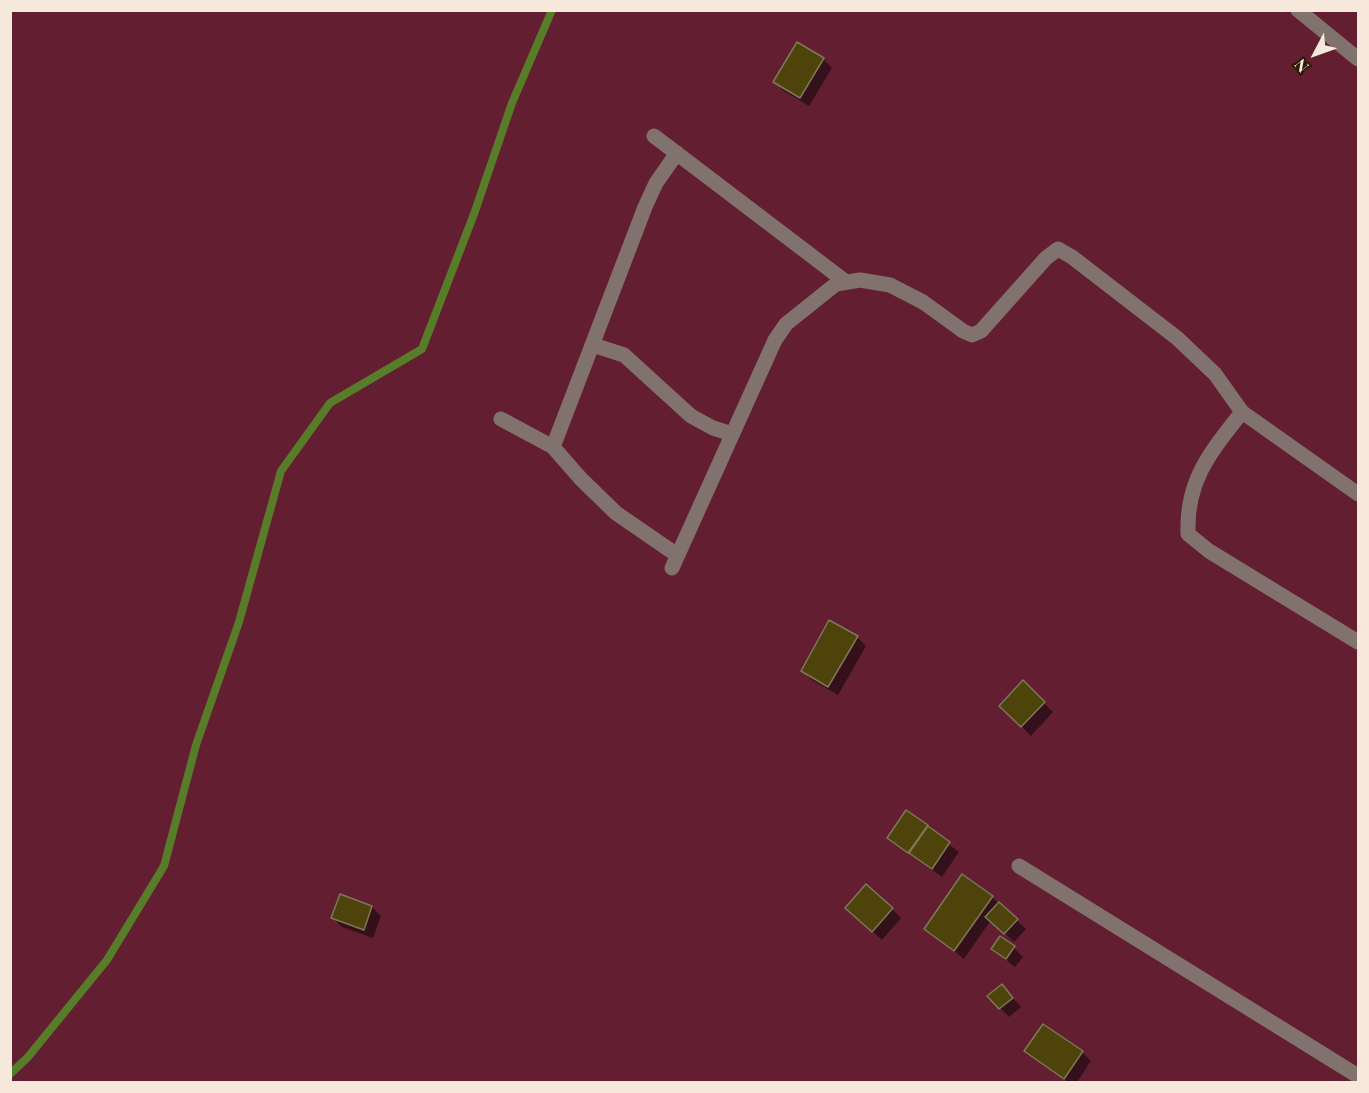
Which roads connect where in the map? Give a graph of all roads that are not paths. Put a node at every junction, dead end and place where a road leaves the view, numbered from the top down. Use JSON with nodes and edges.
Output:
{"nodes":[{"id":1,"x":1298,"y":10,"type":"edge"},
{"id":2,"x":1359,"y":59,"type":"edge"},
{"id":3,"x":654,"y":136,"type":"dead end"},
{"id":4,"x":677,"y":153,"type":"junction"},
{"id":5,"x":846,"y":282,"type":"junction"},
{"id":6,"x":593,"y":345,"type":"junction"},
{"id":7,"x":1242,"y":412,"type":"junction"},
{"id":8,"x":501,"y":420,"type":"dead end"},
{"id":9,"x":732,"y":434,"type":"junction"},
{"id":10,"x":553,"y":447,"type":"junction"},
{"id":11,"x":1359,"y":494,"type":"edge"},
{"id":12,"x":1359,"y":642,"type":"edge"},
{"id":13,"x":1019,"y":866,"type":"dead end"},
{"id":14,"x":1359,"y":1077,"type":"edge"}],
"edges":[{"from":1,"to":2,"type":"street"},
{"from":3,"to":4,"type":"street"},
{"from":4,"to":5,"type":"street"},
{"from":4,"to":6,"type":"street"},
{"from":5,"to":7,"type":"street"},
{"from":5,"to":9,"type":"street"},
{"from":6,"to":9,"type":"street"},
{"from":6,"to":10,"type":"street"},
{"from":7,"to":11,"type":"street"},
{"from":7,"to":12,"type":"street"},
{"from":8,"to":10,"type":"street"},
{"from":9,"to":10,"type":"street"},
{"from":13,"to":14,"type":"street"}]}
